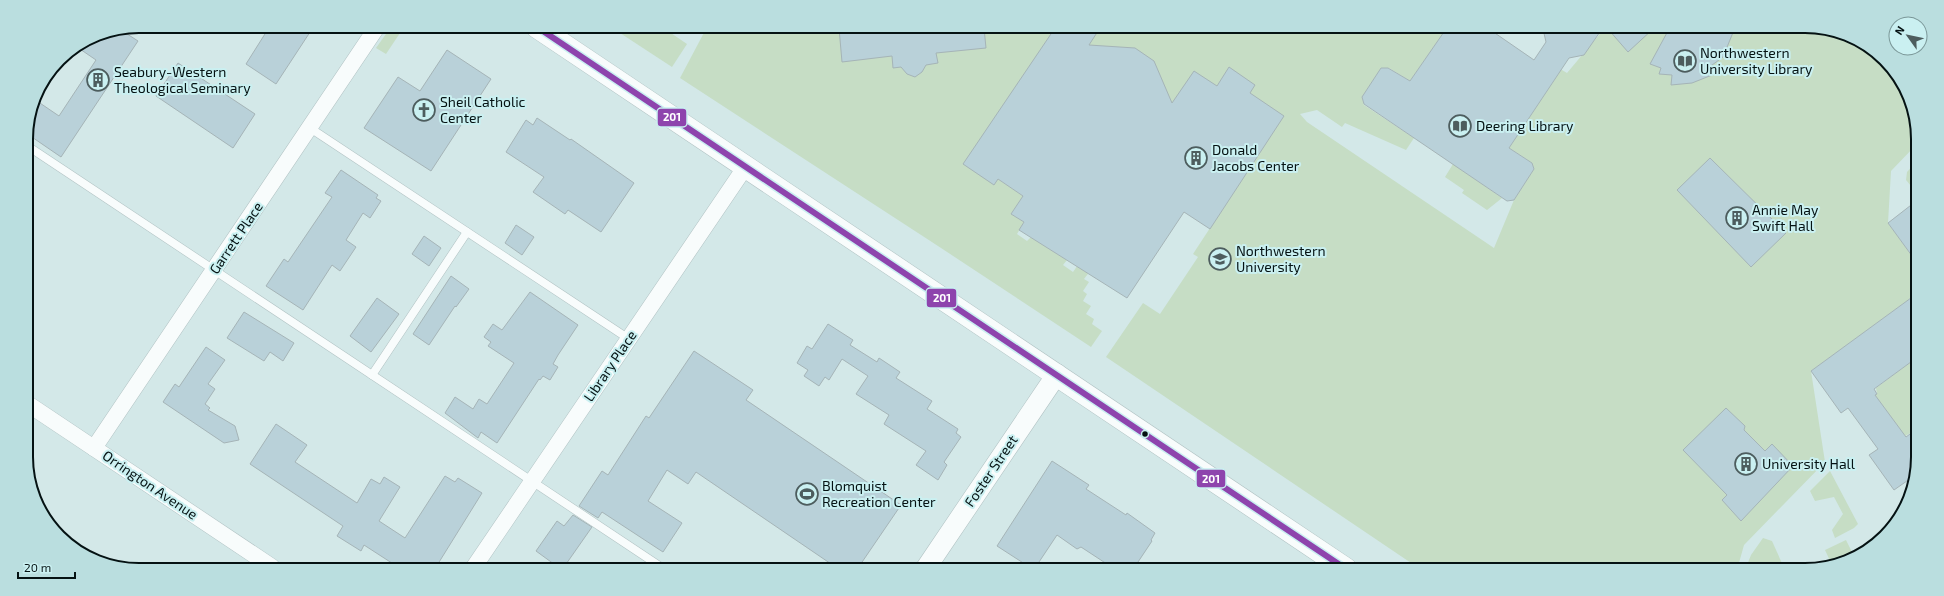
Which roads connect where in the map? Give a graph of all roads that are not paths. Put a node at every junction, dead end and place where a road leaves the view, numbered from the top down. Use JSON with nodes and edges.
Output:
{"nodes":[{"id":1,"x":373,"y":33,"type":"edge"},
{"id":2,"x":546,"y":33,"type":"edge"},
{"id":3,"x":310,"y":128,"type":"junction"},
{"id":4,"x":33,"y":150,"type":"edge"},
{"id":5,"x":746,"y":166,"type":"junction"},
{"id":6,"x":467,"y":232,"type":"junction"},
{"id":7,"x":214,"y":270,"type":"junction"},
{"id":8,"x":629,"y":339,"type":"junction"},
{"id":9,"x":1057,"y":374,"type":"junction"},
{"id":10,"x":372,"y":375,"type":"junction"},
{"id":11,"x":33,"y":407,"type":"edge"},
{"id":12,"x":94,"y":448,"type":"junction"},
{"id":13,"x":532,"y":481,"type":"junction"},
{"id":14,"x":264,"y":563,"type":"edge"},
{"id":15,"x":477,"y":563,"type":"edge"},
{"id":16,"x":656,"y":563,"type":"edge"},
{"id":17,"x":929,"y":563,"type":"edge"},
{"id":18,"x":1337,"y":563,"type":"edge"}],
"edges":[{"from":1,"to":3,"type":"street","name":"Garrett Place"},
{"from":2,"to":5,"type":"main road"},
{"from":3,"to":6,"type":"lane"},
{"from":3,"to":7,"type":"street","name":"Garrett Place"},
{"from":4,"to":7,"type":"lane"},
{"from":5,"to":8,"type":"street","name":"Library Place"},
{"from":5,"to":9,"type":"main road"},
{"from":6,"to":8,"type":"lane"},
{"from":6,"to":10,"type":"lane"},
{"from":7,"to":10,"type":"lane"},
{"from":7,"to":12,"type":"street","name":"Garrett Place"},
{"from":8,"to":13,"type":"street","name":"Library Place"},
{"from":9,"to":17,"type":"street","name":"Foster Street"},
{"from":9,"to":18,"type":"main road"},
{"from":10,"to":13,"type":"lane"},
{"from":11,"to":12,"type":"street","name":"Orrington Avenue"},
{"from":12,"to":14,"type":"street","name":"Orrington Avenue"},
{"from":13,"to":15,"type":"street","name":"Library Place"},
{"from":13,"to":16,"type":"lane"}]}
